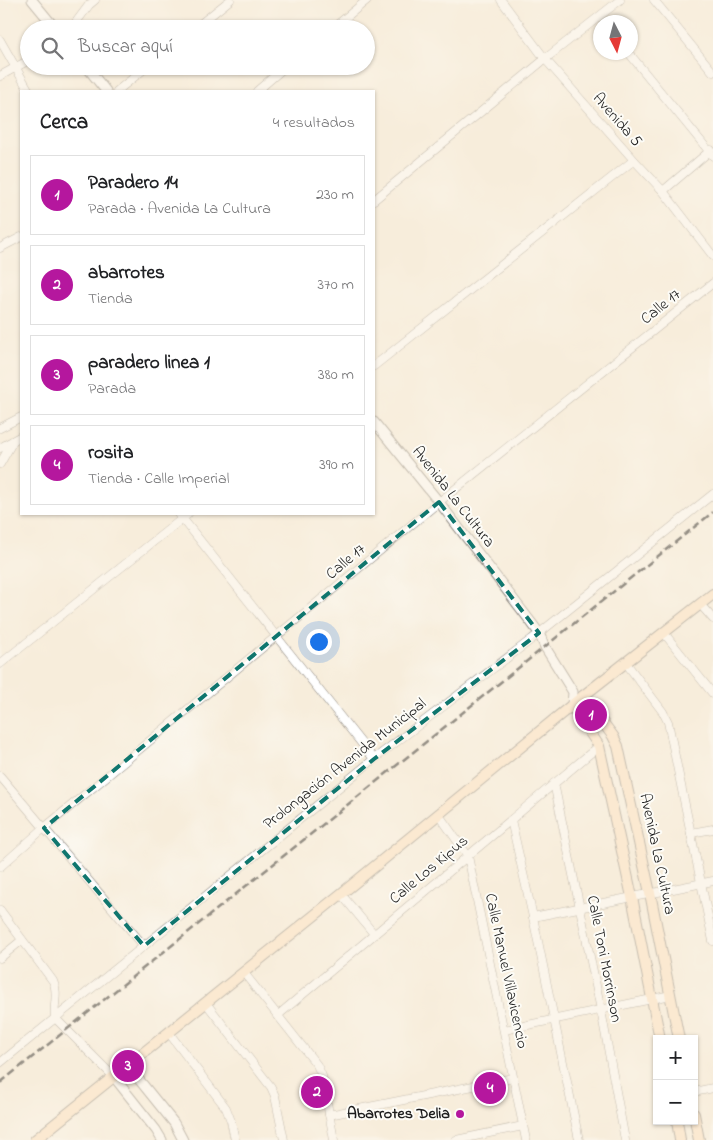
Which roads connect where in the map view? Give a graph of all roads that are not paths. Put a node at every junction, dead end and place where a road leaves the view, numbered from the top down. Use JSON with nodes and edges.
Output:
{"nodes":[{"id":1,"x":32,"y":0,"type":"edge"},
{"id":2,"x":95,"y":0,"type":"edge"},
{"id":3,"x":230,"y":0,"type":"edge"},
{"id":4,"x":367,"y":0,"type":"edge"},
{"id":5,"x":501,"y":0,"type":"edge"},
{"id":6,"x":620,"y":0,"type":"edge"},
{"id":7,"x":654,"y":0,"type":"edge"},
{"id":8,"x":606,"y":15,"type":"edge"},
{"id":9,"x":49,"y":20,"type":"edge"},
{"id":10,"x":78,"y":20,"type":"edge"},
{"id":11,"x":205,"y":20,"type":"edge"},
{"id":12,"x":343,"y":20,"type":"edge"},
{"id":13,"x":593,"y":26,"type":"edge"},
{"id":14,"x":0,"y":40,"type":"edge"},
{"id":15,"x":545,"y":59,"type":"junction"},
{"id":16,"x":635,"y":60,"type":"edge"},
{"id":17,"x":20,"y":65,"type":"edge"},
{"id":18,"x":15,"y":68,"type":"junction"},
{"id":19,"x":713,"y":72,"type":"edge"},
{"id":20,"x":93,"y":75,"type":"edge"},
{"id":21,"x":137,"y":75,"type":"edge"},
{"id":22,"x":275,"y":75,"type":"edge"},
{"id":23,"x":0,"y":76,"type":"edge"},
{"id":24,"x":27,"y":90,"type":"edge"},
{"id":25,"x":105,"y":90,"type":"edge"},
{"id":26,"x":118,"y":90,"type":"edge"},
{"id":27,"x":257,"y":90,"type":"edge"},
{"id":28,"x":712,"y":152,"type":"edge"},
{"id":29,"x":634,"y":160,"type":"junction"},
{"id":30,"x":663,"y":190,"type":"junction"},
{"id":31,"x":375,"y":199,"type":"edge"},
{"id":32,"x":20,"y":238,"type":"edge"},
{"id":33,"x":0,"y":248,"type":"edge"},
{"id":34,"x":713,"y":256,"type":"edge"},
{"id":35,"x":713,"y":283,"type":"edge"},
{"id":36,"x":375,"y":365,"type":"edge"},
{"id":37,"x":20,"y":418,"type":"edge"},
{"id":38,"x":375,"y":423,"type":"edge"},
{"id":39,"x":0,"y":428,"type":"edge"},
{"id":40,"x":20,"y":437,"type":"edge"},
{"id":41,"x":13,"y":441,"type":"junction"},
{"id":42,"x":0,"y":448,"type":"edge"},
{"id":43,"x":0,"y":464,"type":"edge"},
{"id":44,"x":713,"y":494,"type":"edge"},
{"id":45,"x":438,"y":502,"type":"junction"},
{"id":46,"x":183,"y":515,"type":"edge"},
{"id":47,"x":713,"y":594,"type":"edge"},
{"id":48,"x":700,"y":604,"type":"junction"},
{"id":49,"x":713,"y":619,"type":"edge"},
{"id":50,"x":539,"y":633,"type":"junction"},
{"id":51,"x":664,"y":633,"type":"junction"},
{"id":52,"x":276,"y":637,"type":"junction"},
{"id":53,"x":626,"y":663,"type":"junction"},
{"id":54,"x":0,"y":664,"type":"edge"},
{"id":55,"x":573,"y":692,"type":"junction"},
{"id":56,"x":713,"y":694,"type":"edge"},
{"id":57,"x":583,"y":696,"type":"junction"},
{"id":58,"x":572,"y":706,"type":"junction"},
{"id":59,"x":599,"y":746,"type":"junction"},
{"id":60,"x":374,"y":759,"type":"junction"},
{"id":61,"x":0,"y":776,"type":"edge"},
{"id":62,"x":554,"y":783,"type":"junction"},
{"id":63,"x":439,"y":815,"type":"junction"},
{"id":64,"x":511,"y":820,"type":"junction"},
{"id":65,"x":44,"y":828,"type":"junction"},
{"id":66,"x":713,"y":828,"type":"edge"},
{"id":67,"x":691,"y":833,"type":"junction"},
{"id":68,"x":468,"y":856,"type":"junction"},
{"id":69,"x":0,"y":867,"type":"edge"},
{"id":70,"x":713,"y":881,"type":"edge"},
{"id":71,"x":701,"y":883,"type":"junction"},
{"id":72,"x":650,"y":893,"type":"junction"},
{"id":73,"x":341,"y":894,"type":"junction"},
{"id":74,"x":632,"y":897,"type":"junction"},
{"id":75,"x":580,"y":907,"type":"junction"},
{"id":76,"x":0,"y":910,"type":"edge"},
{"id":77,"x":532,"y":917,"type":"junction"},
{"id":78,"x":374,"y":934,"type":"junction"},
{"id":79,"x":713,"y":938,"type":"edge"},
{"id":80,"x":22,"y":940,"type":"junction"},
{"id":81,"x":144,"y":946,"type":"junction"},
{"id":82,"x":0,"y":958,"type":"edge"},
{"id":83,"x":244,"y":972,"type":"junction"},
{"id":84,"x":671,"y":996,"type":"junction"},
{"id":85,"x":652,"y":999,"type":"junction"},
{"id":86,"x":206,"y":1003,"type":"junction"},
{"id":87,"x":601,"y":1010,"type":"junction"},
{"id":88,"x":277,"y":1016,"type":"junction"},
{"id":89,"x":55,"y":1018,"type":"junction"},
{"id":90,"x":554,"y":1020,"type":"junction"},
{"id":91,"x":504,"y":1030,"type":"junction"},
{"id":92,"x":169,"y":1033,"type":"junction"},
{"id":93,"x":659,"y":1035,"type":"edge"},
{"id":94,"x":678,"y":1035,"type":"edge"},
{"id":95,"x":0,"y":1063,"type":"edge"},
{"id":96,"x":128,"y":1066,"type":"junction"},
{"id":97,"x":114,"y":1077,"type":"junction"},
{"id":98,"x":513,"y":1078,"type":"junction"},
{"id":99,"x":713,"y":1088,"type":"edge"},
{"id":100,"x":698,"y":1091,"type":"edge"},
{"id":101,"x":329,"y":1115,"type":"junction"},
{"id":102,"x":678,"y":1125,"type":"edge"},
{"id":103,"x":696,"y":1125,"type":"edge"},
{"id":104,"x":523,"y":1126,"type":"junction"},
{"id":105,"x":35,"y":1140,"type":"edge"},
{"id":106,"x":162,"y":1140,"type":"edge"},
{"id":107,"x":183,"y":1140,"type":"edge"},
{"id":108,"x":235,"y":1140,"type":"edge"},
{"id":109,"x":284,"y":1140,"type":"edge"},
{"id":110,"x":334,"y":1140,"type":"edge"},
{"id":111,"x":456,"y":1140,"type":"edge"},
{"id":112,"x":526,"y":1140,"type":"edge"},
{"id":113,"x":579,"y":1140,"type":"edge"},
{"id":114,"x":625,"y":1140,"type":"edge"},
{"id":115,"x":680,"y":1140,"type":"edge"},
{"id":116,"x":699,"y":1140,"type":"edge"}],
"edges":[{"from":1,"to":9,"type":"street"},
{"from":2,"to":10,"type":"street"},
{"from":3,"to":11,"type":"street"},
{"from":4,"to":12,"type":"street"},
{"from":5,"to":15,"type":"street","name":"Avenida 5"},
{"from":6,"to":8,"type":"street"},
{"from":7,"to":19,"type":"street"},
{"from":13,"to":15,"type":"street"},
{"from":14,"to":18,"type":"street"},
{"from":15,"to":29,"type":"street","name":"Avenida 5"},
{"from":15,"to":31,"type":"street"},
{"from":16,"to":28,"type":"street"},
{"from":17,"to":18,"type":"street"},
{"from":18,"to":23,"type":"street"},
{"from":18,"to":24,"type":"street"},
{"from":20,"to":25,"type":"street"},
{"from":21,"to":26,"type":"street"},
{"from":22,"to":27,"type":"street"},
{"from":28,"to":30,"type":"street"},
{"from":29,"to":30,"type":"street","name":"Avenida 5"},
{"from":29,"to":36,"type":"street"},
{"from":30,"to":34,"type":"street","name":"Avenida 5"},
{"from":32,"to":33,"type":"street"},
{"from":35,"to":45,"type":"street","name":"Calle 17"},
{"from":37,"to":39,"type":"street"},
{"from":38,"to":45,"type":"street","name":"Avenida La Cultura"},
{"from":40,"to":41,"type":"street"},
{"from":41,"to":42,"type":"street"},
{"from":41,"to":43,"type":"street"},
{"from":44,"to":50,"type":"street","name":"Prolongación Avenida Municipal"},
{"from":45,"to":50,"type":"street","name":"Avenida La Cultura"},
{"from":45,"to":52,"type":"street","name":"Calle 17"},
{"from":46,"to":52,"type":"street"},
{"from":46,"to":54,"type":"street"},
{"from":47,"to":48,"type":"main road"},
{"from":48,"to":49,"type":"street"},
{"from":48,"to":51,"type":"main road"},
{"from":50,"to":55,"type":"street","name":"Avenida La Cultura"},
{"from":50,"to":60,"type":"street","name":"Prolongación Avenida Municipal"},
{"from":51,"to":53,"type":"main road"},
{"from":51,"to":56,"type":"street"},
{"from":52,"to":60,"type":"street"},
{"from":52,"to":65,"type":"street","name":"Calle 17"},
{"from":53,"to":57,"type":"main road"},
{"from":53,"to":67,"type":"street"},
{"from":55,"to":57,"type":"street"},
{"from":55,"to":58,"type":"street"},
{"from":57,"to":58,"type":"main road"},
{"from":57,"to":72,"type":"main road","name":"Avenida La Cultura"},
{"from":58,"to":59,"type":"main road","name":"Avenida La Cultura"},
{"from":58,"to":63,"type":"main road"},
{"from":59,"to":62,"type":"street","name":"Calle Los Kipus"},
{"from":59,"to":74,"type":"main road","name":"Avenida La Cultura"},
{"from":60,"to":81,"type":"street","name":"Prolongación Avenida Municipal"},
{"from":61,"to":65,"type":"street"},
{"from":62,"to":64,"type":"street","name":"Calle Los Kipus"},
{"from":62,"to":75,"type":"street","name":"Calle Toni Morrinson"},
{"from":63,"to":68,"type":"street","name":"Calle Manuel Villavicencio"},
{"from":63,"to":73,"type":"main road"},
{"from":64,"to":68,"type":"street","name":"Calle Los Kipus"},
{"from":64,"to":77,"type":"street"},
{"from":65,"to":69,"type":"street","name":"Calle 17"},
{"from":65,"to":81,"type":"street"},
{"from":66,"to":67,"type":"street"},
{"from":67,"to":71,"type":"street"},
{"from":68,"to":78,"type":"street","name":"Calle Los Kipus"},
{"from":68,"to":91,"type":"street","name":"Calle Manuel Villavicencio"},
{"from":70,"to":71,"type":"street"},
{"from":71,"to":72,"type":"street"},
{"from":71,"to":79,"type":"street"},
{"from":72,"to":74,"type":"street"},
{"from":72,"to":84,"type":"main road","name":"Avenida La Cultura"},
{"from":73,"to":78,"type":"street"},
{"from":73,"to":83,"type":"main road"},
{"from":74,"to":75,"type":"street"},
{"from":74,"to":85,"type":"main road","name":"Avenida La Cultura"},
{"from":75,"to":77,"type":"street"},
{"from":75,"to":87,"type":"street","name":"Calle Toni Morrinson"},
{"from":76,"to":80,"type":"street"},
{"from":77,"to":90,"type":"street"},
{"from":78,"to":88,"type":"street","name":"Calle Los Kipus"},
{"from":80,"to":82,"type":"street"},
{"from":80,"to":89,"type":"street"},
{"from":81,"to":89,"type":"street","name":"Prolongación Avenida Municipal"},
{"from":83,"to":86,"type":"main road"},
{"from":83,"to":88,"type":"street"},
{"from":84,"to":85,"type":"street"},
{"from":84,"to":94,"type":"main road","name":"Avenida La Cultura"},
{"from":85,"to":87,"type":"street"},
{"from":85,"to":93,"type":"main road","name":"Avenida La Cultura"},
{"from":86,"to":92,"type":"main road"},
{"from":86,"to":109,"type":"street"},
{"from":87,"to":90,"type":"street"},
{"from":87,"to":114,"type":"street","name":"Calle Toni Morrinson"},
{"from":88,"to":101,"type":"street"},
{"from":89,"to":95,"type":"street","name":"Prolongación Avenida Municipal"},
{"from":89,"to":97,"type":"street"},
{"from":90,"to":91,"type":"street"},
{"from":90,"to":113,"type":"street"},
{"from":91,"to":98,"type":"street","name":"Calle Manuel Villavicencio"},
{"from":92,"to":96,"type":"main road"},
{"from":92,"to":108,"type":"street"},
{"from":96,"to":97,"type":"main road"},
{"from":96,"to":107,"type":"street"},
{"from":97,"to":105,"type":"main road"},
{"from":97,"to":106,"type":"street"},
{"from":98,"to":101,"type":"street"},
{"from":98,"to":104,"type":"street","name":"Calle Manuel Villavicencio"},
{"from":99,"to":100,"type":"street"},
{"from":101,"to":110,"type":"street"},
{"from":102,"to":115,"type":"main road"},
{"from":103,"to":116,"type":"main road"},
{"from":104,"to":111,"type":"street"},
{"from":104,"to":112,"type":"street","name":"Calle Manuel Villavicencio"}]}
